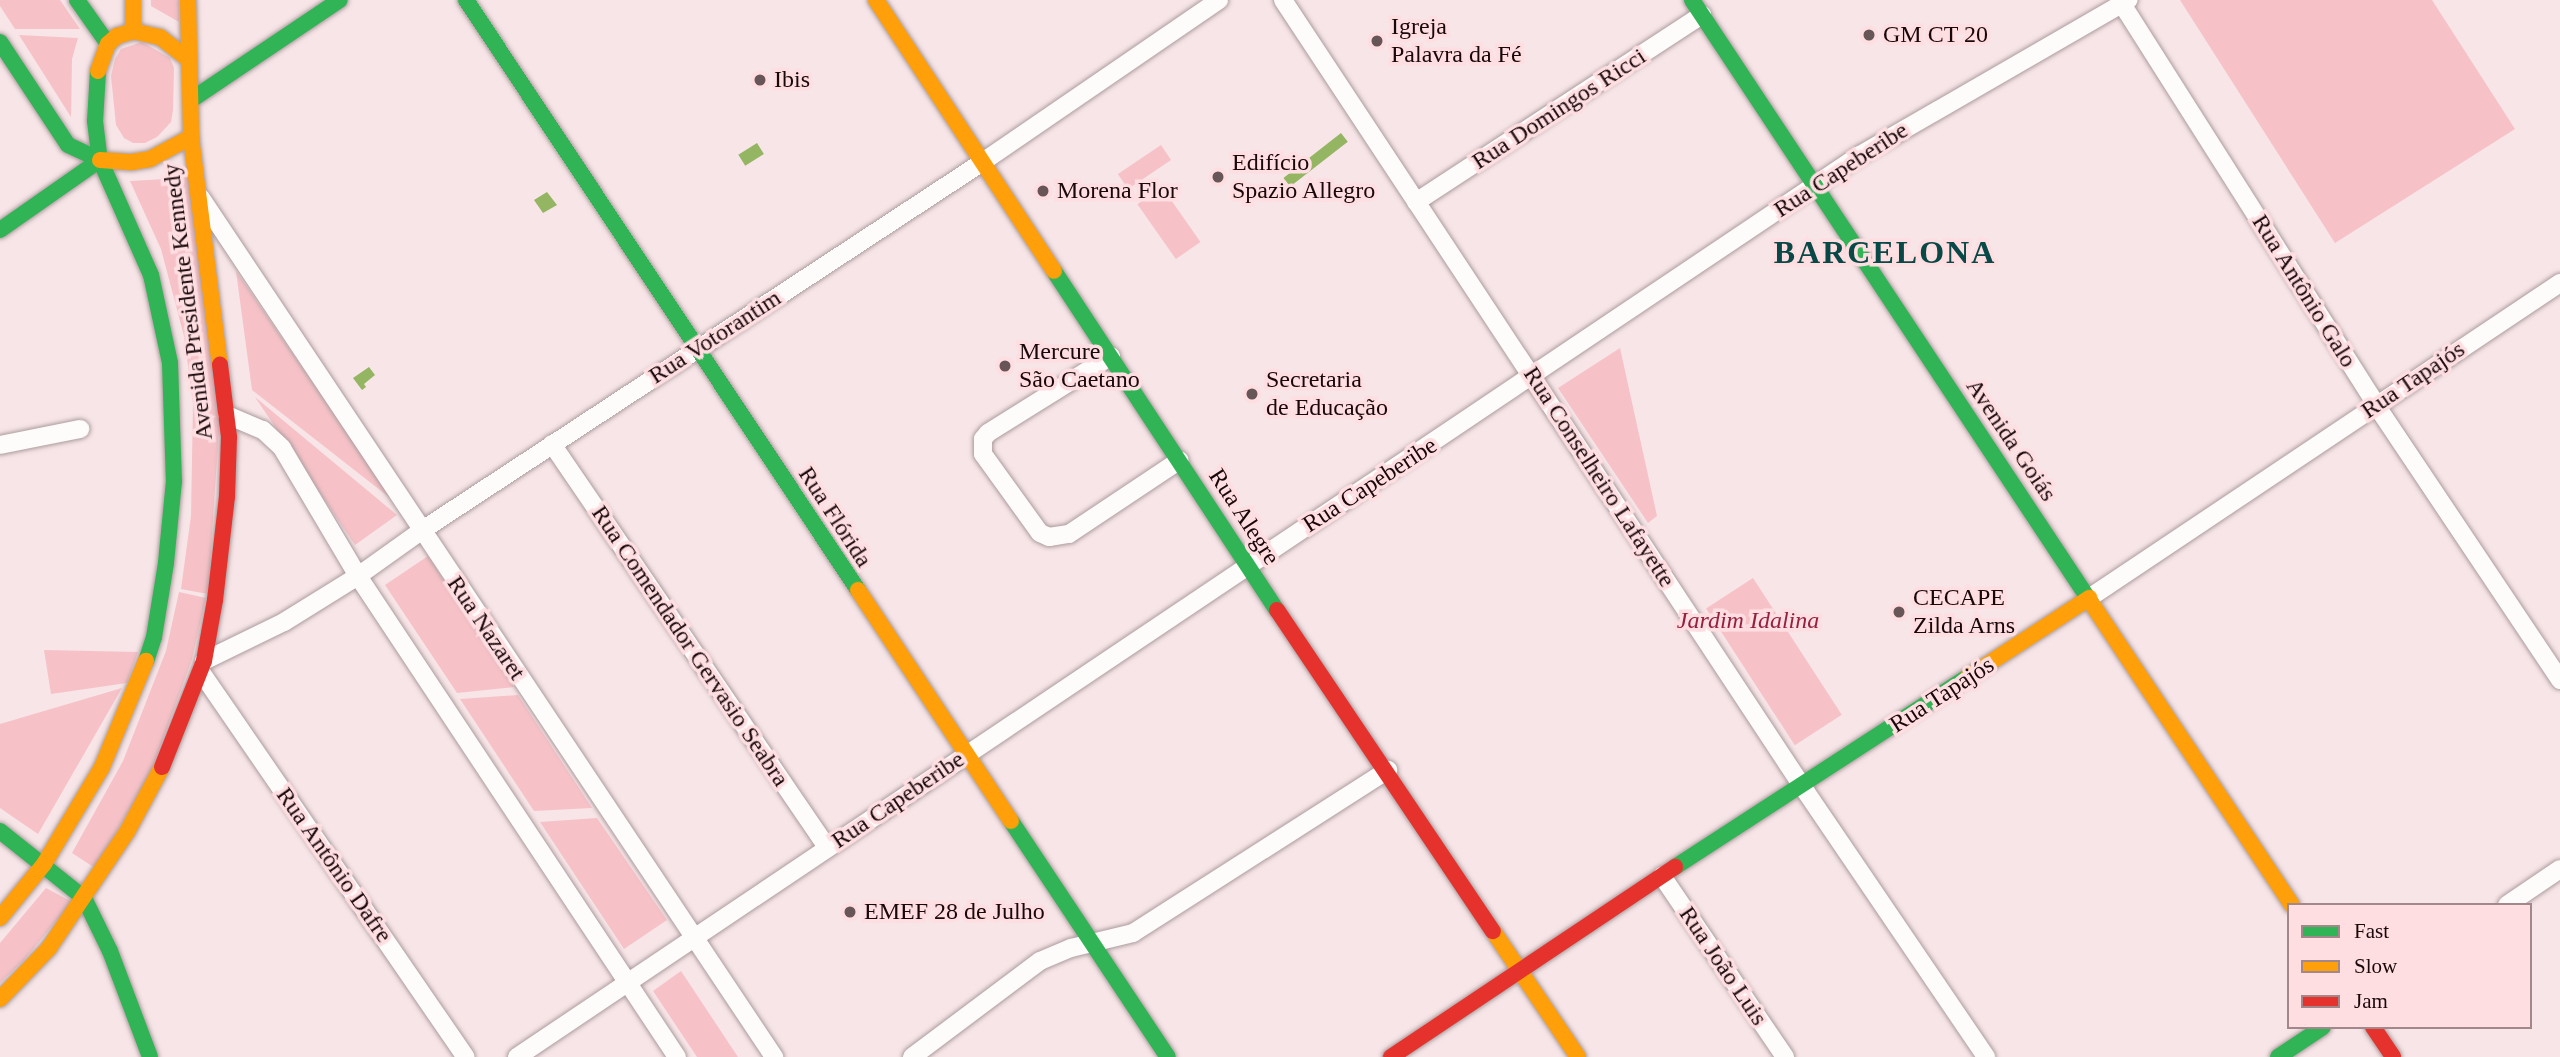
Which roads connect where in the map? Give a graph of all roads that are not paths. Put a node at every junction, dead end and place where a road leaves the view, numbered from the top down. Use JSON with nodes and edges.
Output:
{"nodes":[{"id":1,"x":77,"y":0,"type":"edge"},
{"id":2,"x":133,"y":0,"type":"edge"},
{"id":3,"x":188,"y":0,"type":"edge"},
{"id":4,"x":340,"y":0,"type":"edge"},
{"id":5,"x":466,"y":0,"type":"edge"},
{"id":6,"x":876,"y":0,"type":"edge"},
{"id":7,"x":1219,"y":0,"type":"edge"},
{"id":8,"x":1283,"y":0,"type":"edge"},
{"id":9,"x":2125,"y":2,"type":"edge"},
{"id":10,"x":1697,"y":8,"type":"edge"},
{"id":11,"x":132,"y":31,"type":"junction"},
{"id":12,"x":0,"y":42,"type":"edge"},
{"id":13,"x":108,"y":44,"type":"junction"},
{"id":14,"x":187,"y":58,"type":"junction"},
{"id":15,"x":191,"y":100,"type":"junction"},
{"id":16,"x":191,"y":137,"type":"junction"},
{"id":17,"x":100,"y":160,"type":"junction"},
{"id":18,"x":984,"y":161,"type":"junction"},
{"id":19,"x":1815,"y":185,"type":"junction"},
{"id":20,"x":200,"y":197,"type":"junction"},
{"id":21,"x":1416,"y":202,"type":"junction"},
{"id":22,"x":0,"y":230,"type":"edge"},
{"id":23,"x":2560,"y":283,"type":"edge"},
{"id":24,"x":697,"y":348,"type":"junction"},
{"id":25,"x":1111,"y":356,"type":"junction"},
{"id":26,"x":1534,"y":377,"type":"junction"},
{"id":27,"x":2376,"y":405,"type":"junction"},
{"id":28,"x":228,"y":415,"type":"junction"},
{"id":29,"x":80,"y":429,"type":"dead end"},
{"id":30,"x":552,"y":444,"type":"junction"},
{"id":31,"x":0,"y":445,"type":"edge"},
{"id":32,"x":1180,"y":460,"type":"junction"},
{"id":33,"x":421,"y":531,"type":"junction"},
{"id":34,"x":1247,"y":566,"type":"junction"},
{"id":35,"x":358,"y":576,"type":"junction"},
{"id":36,"x":2089,"y":598,"type":"junction"},
{"id":37,"x":203,"y":667,"type":"junction"},
{"id":38,"x":2560,"y":680,"type":"edge"},
{"id":39,"x":965,"y":755,"type":"junction"},
{"id":40,"x":1388,"y":770,"type":"junction"},
{"id":41,"x":1802,"y":786,"type":"junction"},
{"id":42,"x":0,"y":831,"type":"edge"},
{"id":43,"x":828,"y":848,"type":"junction"},
{"id":44,"x":44,"y":864,"type":"junction"},
{"id":45,"x":2560,"y":869,"type":"edge"},
{"id":46,"x":1662,"y":876,"type":"junction"},
{"id":47,"x":85,"y":898,"type":"junction"},
{"id":48,"x":2291,"y":903,"type":"edge"},
{"id":49,"x":2510,"y":903,"type":"edge"},
{"id":50,"x":0,"y":918,"type":"edge"},
{"id":51,"x":695,"y":938,"type":"junction"},
{"id":52,"x":1093,"y":943,"type":"junction"},
{"id":53,"x":1521,"y":971,"type":"junction"},
{"id":54,"x":628,"y":982,"type":"junction"},
{"id":55,"x":0,"y":999,"type":"edge"},
{"id":56,"x":2320,"y":1029,"type":"edge"},
{"id":57,"x":2374,"y":1029,"type":"edge"},
{"id":58,"x":150,"y":1057,"type":"edge"},
{"id":59,"x":466,"y":1057,"type":"edge"},
{"id":60,"x":517,"y":1057,"type":"edge"},
{"id":61,"x":677,"y":1057,"type":"edge"},
{"id":62,"x":774,"y":1057,"type":"edge"},
{"id":63,"x":912,"y":1057,"type":"edge"},
{"id":64,"x":1168,"y":1057,"type":"edge"},
{"id":65,"x":1391,"y":1057,"type":"edge"},
{"id":66,"x":1578,"y":1057,"type":"edge"},
{"id":67,"x":1785,"y":1057,"type":"edge"},
{"id":68,"x":1986,"y":1057,"type":"edge"},
{"id":69,"x":2278,"y":1057,"type":"edge"},
{"id":70,"x":2393,"y":1057,"type":"edge"}],
"edges":[{"from":1,"to":13,"type":"main road"},
{"from":2,"to":11,"type":"main road"},
{"from":3,"to":14,"type":"main road","name":"Avenida Presidente Kennedy"},
{"from":4,"to":15,"type":"main road"},
{"from":5,"to":24,"type":"main road","name":"Rua Flórida"},
{"from":6,"to":18,"type":"main road","name":"Rua Alegre"},
{"from":7,"to":18,"type":"street","name":"Rua Votorantim"},
{"from":8,"to":21,"type":"street","name":"Rua Conselheiro Lafayette"},
{"from":9,"to":19,"type":"street","name":"Rua Capeberibe"},
{"from":9,"to":27,"type":"street","name":"Rua Antônio Galo"},
{"from":10,"to":19,"type":"main road","name":"Avenida Goiás"},
{"from":10,"to":21,"type":"street","name":"Rua Domingos Ricci"},
{"from":11,"to":13,"type":"main road"},
{"from":11,"to":14,"type":"main road"},
{"from":12,"to":17,"type":"main road"},
{"from":13,"to":17,"type":"main road","name":"Avenida Presidente Kennedy"},
{"from":14,"to":15,"type":"main road","name":"Avenida Presidente Kennedy"},
{"from":15,"to":16,"type":"main road","name":"Avenida Presidente Kennedy"},
{"from":16,"to":17,"type":"main road"},
{"from":16,"to":20,"type":"main road","name":"Avenida Presidente Kennedy"},
{"from":17,"to":22,"type":"main road"},
{"from":17,"to":44,"type":"main road","name":"Avenida Presidente Kennedy"},
{"from":18,"to":24,"type":"street","name":"Rua Votorantim"},
{"from":18,"to":25,"type":"main road","name":"Rua Alegre"},
{"from":19,"to":26,"type":"street","name":"Rua Capeberibe"},
{"from":19,"to":36,"type":"main road","name":"Avenida Goiás"},
{"from":20,"to":28,"type":"main road","name":"Avenida Presidente Kennedy"},
{"from":20,"to":33,"type":"street","name":"Rua Nazaret"},
{"from":21,"to":26,"type":"street","name":"Rua Conselheiro Lafayette"},
{"from":23,"to":27,"type":"street","name":"Rua Tapajós"},
{"from":24,"to":30,"type":"street","name":"Rua Votorantim"},
{"from":24,"to":39,"type":"main road","name":"Rua Flórida"},
{"from":25,"to":32,"type":"main road","name":"Rua Alegre"},
{"from":25,"to":32,"type":"street"},
{"from":26,"to":34,"type":"street","name":"Rua Capeberibe"},
{"from":26,"to":41,"type":"street","name":"Rua Conselheiro Lafayette"},
{"from":27,"to":36,"type":"street","name":"Rua Tapajós"},
{"from":27,"to":38,"type":"street","name":"Rua Antônio Galo"},
{"from":28,"to":35,"type":"street"},
{"from":28,"to":37,"type":"main road","name":"Avenida Presidente Kennedy"},
{"from":29,"to":31,"type":"street"},
{"from":30,"to":33,"type":"street","name":"Rua Votorantim"},
{"from":30,"to":43,"type":"street","name":"Rua Comendador Gervasio Seabra"},
{"from":32,"to":34,"type":"main road","name":"Rua Alegre"},
{"from":33,"to":35,"type":"street","name":"Rua Votorantim"},
{"from":33,"to":51,"type":"street","name":"Rua Nazaret"},
{"from":34,"to":39,"type":"street","name":"Rua Capeberibe"},
{"from":34,"to":40,"type":"main road","name":"Rua Alegre"},
{"from":35,"to":37,"type":"street","name":"Rua Votorantim"},
{"from":35,"to":54,"type":"street"},
{"from":36,"to":41,"type":"main road","name":"Rua Tapajós"},
{"from":36,"to":48,"type":"main road","name":"Avenida Goiás"},
{"from":37,"to":47,"type":"main road","name":"Avenida Presidente Kennedy"},
{"from":37,"to":59,"type":"street","name":"Rua Antônio Dafre"},
{"from":39,"to":43,"type":"street","name":"Rua Capeberibe"},
{"from":39,"to":52,"type":"main road","name":"Rua Flórida"},
{"from":40,"to":52,"type":"street"},
{"from":40,"to":53,"type":"main road","name":"Rua Alegre"},
{"from":41,"to":46,"type":"main road","name":"Rua Tapajós"},
{"from":41,"to":68,"type":"street","name":"Rua Conselheiro Lafayette"},
{"from":42,"to":44,"type":"main road"},
{"from":43,"to":51,"type":"street","name":"Rua Capeberibe"},
{"from":44,"to":47,"type":"main road"},
{"from":44,"to":50,"type":"main road","name":"Avenida Presidente Kennedy"},
{"from":45,"to":49,"type":"street"},
{"from":46,"to":53,"type":"main road","name":"Rua Tapajós"},
{"from":46,"to":67,"type":"street","name":"Rua João Luis"},
{"from":47,"to":55,"type":"main road","name":"Avenida Presidente Kennedy"},
{"from":47,"to":58,"type":"main road"},
{"from":51,"to":54,"type":"street","name":"Rua Capeberibe"},
{"from":51,"to":62,"type":"street","name":"Rua Nazaret"},
{"from":52,"to":63,"type":"street"},
{"from":52,"to":64,"type":"main road","name":"Rua Flórida"},
{"from":53,"to":65,"type":"main road","name":"Rua Tapajós"},
{"from":53,"to":66,"type":"main road","name":"Rua Alegre"},
{"from":54,"to":60,"type":"street","name":"Rua Capeberibe"},
{"from":54,"to":61,"type":"street"},
{"from":56,"to":69,"type":"main road"},
{"from":57,"to":70,"type":"main road"}]}
